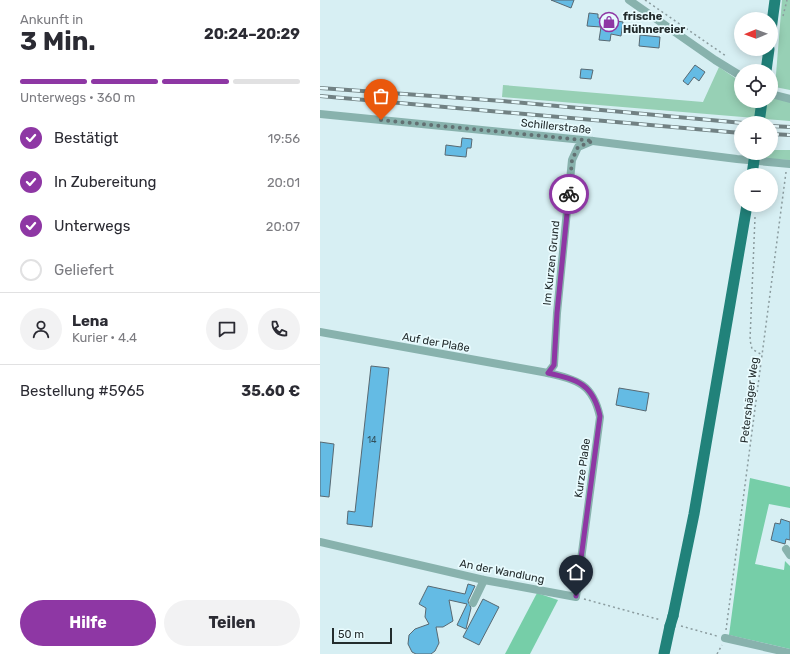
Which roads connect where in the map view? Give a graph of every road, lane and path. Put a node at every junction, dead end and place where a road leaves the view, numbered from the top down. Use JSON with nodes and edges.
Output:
{"nodes":[{"id":1,"x":629,"y":0,"type":"edge"},
{"id":2,"x":645,"y":0,"type":"edge"},
{"id":3,"x":775,"y":0,"type":"edge"},
{"id":4,"x":773,"y":12,"type":"edge"},
{"id":5,"x":727,"y":57,"type":"dead end"},
{"id":6,"x":734,"y":72,"type":"edge"},
{"id":7,"x":778,"y":96,"type":"edge"},
{"id":8,"x":790,"y":99,"type":"edge"},
{"id":9,"x":320,"y":114,"type":"edge"},
{"id":10,"x":593,"y":141,"type":"junction"},
{"id":11,"x":789,"y":164,"type":"edge"},
{"id":12,"x":750,"y":212,"type":"edge"},
{"id":13,"x":751,"y":212,"type":"edge"},
{"id":14,"x":320,"y":332,"type":"edge"},
{"id":15,"x":762,"y":354,"type":"junction"},
{"id":16,"x":548,"y":373,"type":"junction"},
{"id":17,"x":320,"y":542,"type":"edge"},
{"id":18,"x":484,"y":580,"type":"junction"},
{"id":19,"x":576,"y":596,"type":"junction"},
{"id":20,"x":473,"y":603,"type":"dead end"},
{"id":21,"x":672,"y":622,"type":"junction"},
{"id":22,"x":725,"y":638,"type":"junction"},
{"id":23,"x":790,"y":653,"type":"edge"},
{"id":24,"x":664,"y":654,"type":"edge"},
{"id":25,"x":717,"y":654,"type":"edge"}],
"edges":[{"from":1,"to":6,"type":"street"},
{"from":2,"to":5,"type":"path"},
{"from":3,"to":4,"type":"main road"},
{"from":7,"to":8,"type":"street"},
{"from":9,"to":10,"type":"street","name":"Schillerstraße"},
{"from":10,"to":11,"type":"street","name":"Schillerstraße"},
{"from":10,"to":16,"type":"street","name":"Im Kurzen Grund"},
{"from":11,"to":15,"type":"path","name":"Petershäger Weg"},
{"from":12,"to":21,"type":"main road"},
{"from":13,"to":15,"type":"path"},
{"from":14,"to":16,"type":"street","name":"Auf der Plaße"},
{"from":15,"to":22,"type":"path","name":"Petershäger Weg"},
{"from":16,"to":19,"type":"street","name":"Kurze Plaße"},
{"from":17,"to":18,"type":"street","name":"An der Wandlung"},
{"from":18,"to":19,"type":"street","name":"An der Wandlung"},
{"from":18,"to":20,"type":"street"},
{"from":19,"to":21,"type":"path"},
{"from":21,"to":22,"type":"path"},
{"from":21,"to":24,"type":"main road"},
{"from":22,"to":23,"type":"street"},
{"from":22,"to":25,"type":"path","name":"Petershäger Weg"}]}
